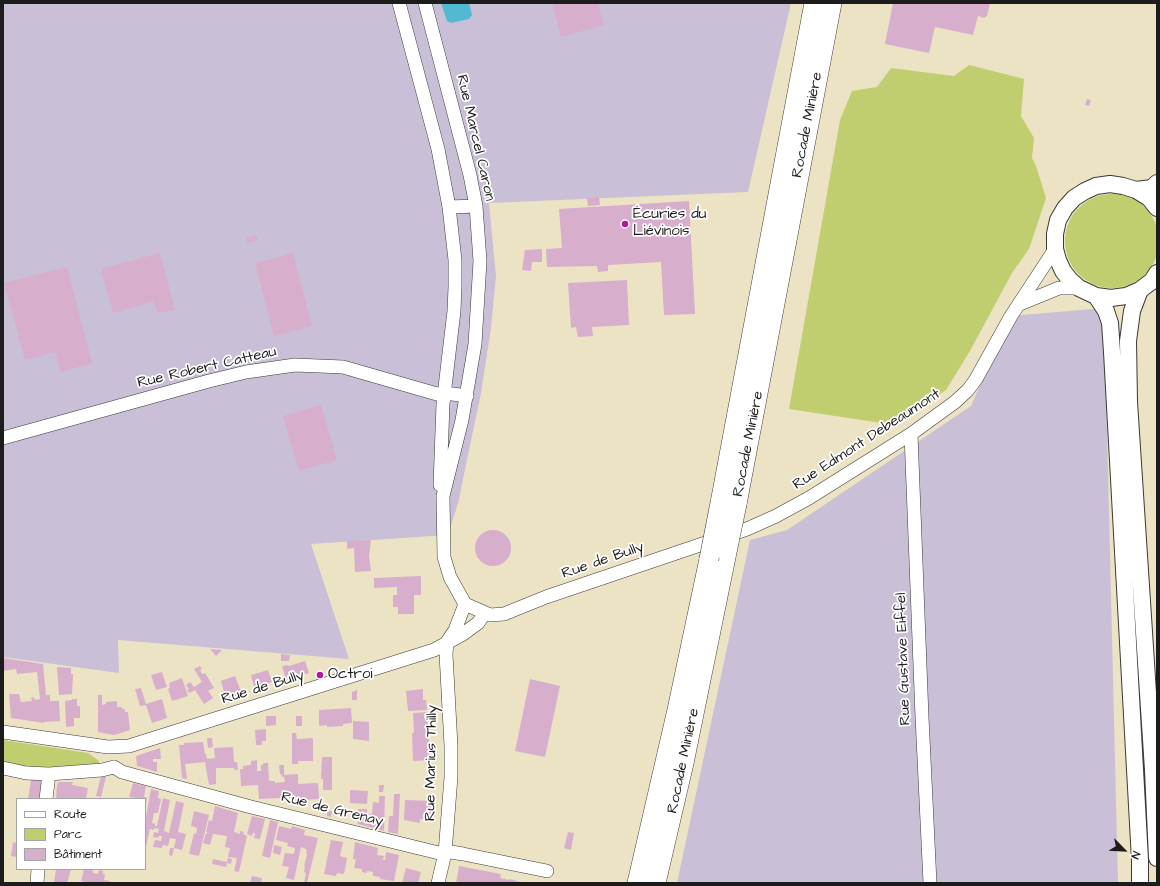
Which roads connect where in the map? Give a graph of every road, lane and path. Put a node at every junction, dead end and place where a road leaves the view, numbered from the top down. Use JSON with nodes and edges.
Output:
{"nodes":[{"id":1,"x":399,"y":3,"type":"edge"},
{"id":2,"x":425,"y":3,"type":"edge"},
{"id":3,"x":814,"y":3,"type":"edge"},
{"id":4,"x":832,"y":3,"type":"edge"},
{"id":5,"x":1157,"y":183,"type":"edge"},
{"id":6,"x":1136,"y":190,"type":"junction"},
{"id":7,"x":476,"y":206,"type":"junction"},
{"id":8,"x":449,"y":207,"type":"junction"},
{"id":9,"x":1157,"y":208,"type":"edge"},
{"id":10,"x":1055,"y":249,"type":"junction"},
{"id":11,"x":1157,"y":274,"type":"edge"},
{"id":12,"x":1079,"y":288,"type":"junction"},
{"id":13,"x":1140,"y":290,"type":"junction"},
{"id":14,"x":1096,"y":296,"type":"junction"},
{"id":15,"x":1020,"y":304,"type":"junction"},
{"id":16,"x":445,"y":393,"type":"junction"},
{"id":17,"x":466,"y":396,"type":"junction"},
{"id":18,"x":911,"y":434,"type":"junction"},
{"id":19,"x":3,"y":438,"type":"edge"},
{"id":20,"x":444,"y":496,"type":"junction"},
{"id":21,"x":729,"y":504,"type":"junction"},
{"id":22,"x":776,"y":516,"type":"joint"},
{"id":23,"x":465,"y":604,"type":"junction"},
{"id":24,"x":485,"y":613,"type":"junction"},
{"id":25,"x":447,"y":642,"type":"junction"},
{"id":26,"x":3,"y":732,"type":"edge"},
{"id":27,"x":108,"y":747,"type":"junction"},
{"id":28,"x":114,"y":767,"type":"junction"},
{"id":29,"x":3,"y":768,"type":"edge"},
{"id":30,"x":49,"y":774,"type":"junction"},
{"id":31,"x":46,"y":798,"type":"edge"},
{"id":32,"x":445,"y":853,"type":"junction"},
{"id":33,"x":1157,"y":858,"type":"edge"},
{"id":34,"x":643,"y":860,"type":"junction"},
{"id":35,"x":38,"y":870,"type":"edge"},
{"id":36,"x":547,"y":871,"type":"dead end"},
{"id":37,"x":37,"y":883,"type":"edge"},
{"id":38,"x":438,"y":883,"type":"edge"},
{"id":39,"x":627,"y":883,"type":"edge"},
{"id":40,"x":637,"y":883,"type":"edge"},
{"id":41,"x":656,"y":883,"type":"edge"},
{"id":42,"x":930,"y":883,"type":"edge"},
{"id":43,"x":1140,"y":883,"type":"edge"}],
"edges":[{"from":1,"to":8,"type":"street","name":"Rue Marcel Caron"},
{"from":2,"to":7,"type":"street","name":"Rue Marcel Caron"},
{"from":3,"to":21,"type":"highway","name":"Rocade Minière"},
{"from":4,"to":21,"type":"highway","name":"Rocade Minière"},
{"from":5,"to":6,"type":"main road"},
{"from":6,"to":9,"type":"main road"},
{"from":6,"to":10,"type":"main road"},
{"from":7,"to":8,"type":"street"},
{"from":7,"to":17,"type":"street","name":"Rue Marcel Caron"},
{"from":8,"to":16,"type":"street","name":"Rue Marcel Caron"},
{"from":10,"to":12,"type":"main road"},
{"from":10,"to":15,"type":"street","name":"Rue Edmont Debeaumont"},
{"from":11,"to":13,"type":"main road"},
{"from":12,"to":14,"type":"main road"},
{"from":12,"to":15,"type":"street"},
{"from":13,"to":14,"type":"main road"},
{"from":13,"to":33,"type":"main road"},
{"from":14,"to":43,"type":"main road"},
{"from":15,"to":18,"type":"street","name":"Rue Edmont Debeaumont"},
{"from":16,"to":17,"type":"street","name":"Rue Robert Catteau"},
{"from":16,"to":19,"type":"street","name":"Rue Robert Catteau"},
{"from":16,"to":20,"type":"street","name":"Rue Marcel Caron"},
{"from":17,"to":20,"type":"street","name":"Rue Marcel Caron"},
{"from":18,"to":22,"type":"street","name":"Rue Edmont Debeaumont"},
{"from":18,"to":42,"type":"street","name":"Rue Gustave Eiffel"},
{"from":20,"to":23,"type":"street","name":"Rue Marcel Caron"},
{"from":21,"to":34,"type":"highway","name":"Rocade Minière","bridge":true},
{"from":21,"to":41,"type":"highway","name":"Rocade Minière","bridge":true},
{"from":22,"to":24,"type":"street","name":"Rue de Bully"},
{"from":23,"to":24,"type":"street"},
{"from":23,"to":25,"type":"street"},
{"from":24,"to":25,"type":"street","name":"Rue de Bully"},
{"from":25,"to":27,"type":"street","name":"Rue de Bully"},
{"from":25,"to":32,"type":"street","name":"Rue Marius Thilly"},
{"from":26,"to":27,"type":"street","name":"Rue de Bully"},
{"from":27,"to":28,"type":"street"},
{"from":28,"to":30,"type":"street"},
{"from":28,"to":32,"type":"street","name":"Rue de Grenay"},
{"from":29,"to":30,"type":"street"},
{"from":30,"to":31,"type":"street"},
{"from":32,"to":36,"type":"street","name":"Rue de Grenay"},
{"from":32,"to":38,"type":"street","name":"Rue Marius Thilly"},
{"from":34,"to":39,"type":"highway"},
{"from":34,"to":40,"type":"highway","name":"Rocade Minière"},
{"from":35,"to":37,"type":"street"}]}
